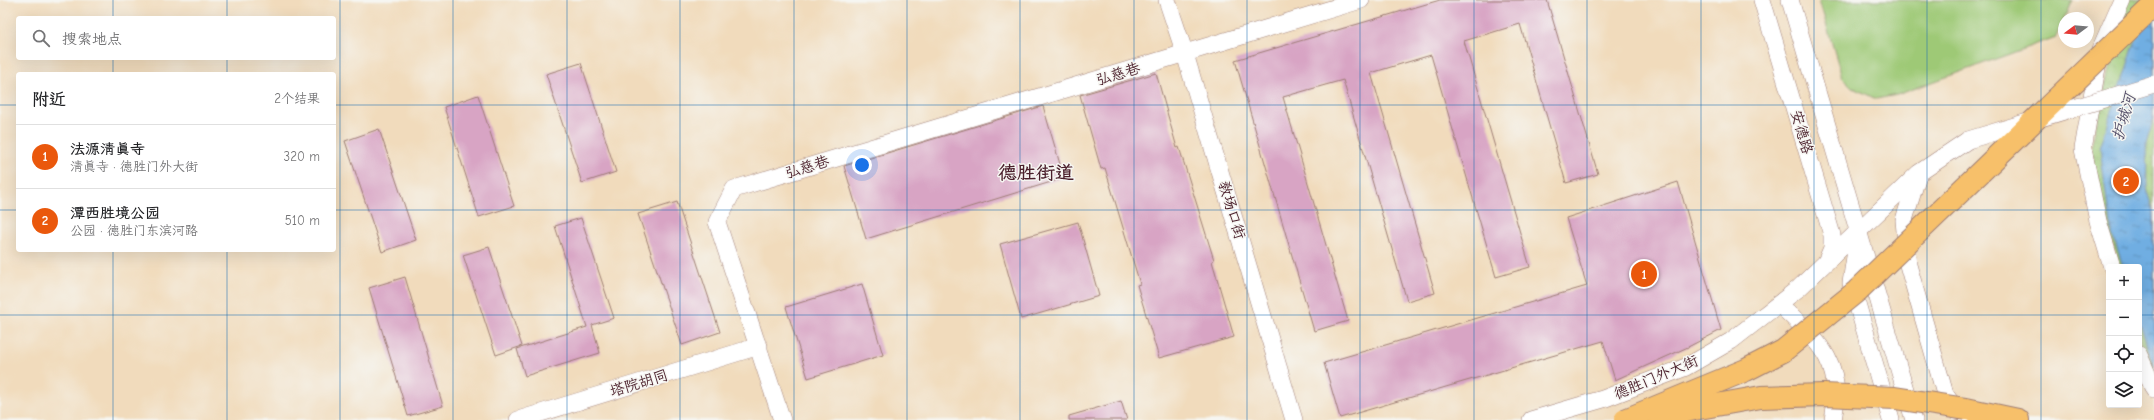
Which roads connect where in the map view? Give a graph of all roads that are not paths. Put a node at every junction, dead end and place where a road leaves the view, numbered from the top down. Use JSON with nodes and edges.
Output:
{"nodes":[{"id":1,"x":1167,"y":0,"type":"edge"},
{"id":2,"x":1361,"y":0,"type":"edge"},
{"id":3,"x":1762,"y":0,"type":"edge"},
{"id":4,"x":1790,"y":0,"type":"edge"},
{"id":5,"x":2122,"y":0,"type":"edge"},
{"id":6,"x":2154,"y":5,"type":"edge"},
{"id":7,"x":1185,"y":54,"type":"junction"},
{"id":8,"x":2154,"y":84,"type":"edge"},
{"id":9,"x":1919,"y":173,"type":"junction"},
{"id":10,"x":1859,"y":231,"type":"junction"},
{"id":11,"x":1825,"y":264,"type":"junction"},
{"id":12,"x":2111,"y":264,"type":"edge"},
{"id":13,"x":1780,"y":305,"type":"junction"},
{"id":14,"x":759,"y":346,"type":"junction"},
{"id":15,"x":2142,"y":362,"type":"edge"},
{"id":16,"x":2154,"y":390,"type":"edge"},
{"id":17,"x":518,"y":420,"type":"edge"},
{"id":18,"x":782,"y":420,"type":"edge"},
{"id":19,"x":1294,"y":420,"type":"edge"},
{"id":20,"x":1531,"y":420,"type":"edge"},
{"id":21,"x":1625,"y":420,"type":"edge"},
{"id":22,"x":1647,"y":420,"type":"edge"},
{"id":23,"x":1833,"y":420,"type":"edge"},
{"id":24,"x":1891,"y":420,"type":"edge"},
{"id":25,"x":1914,"y":420,"type":"edge"},
{"id":26,"x":1963,"y":420,"type":"edge"},
{"id":27,"x":2018,"y":420,"type":"edge"}],
"edges":[{"from":1,"to":7,"type":"street","name":"教场口街"},
{"from":2,"to":7,"type":"street","name":"弘慈巷"},
{"from":3,"to":11,"type":"street","name":"安德路"},
{"from":4,"to":10,"type":"street","name":"安德路"},
{"from":5,"to":12,"type":"street"},
{"from":6,"to":21,"type":"highway","bridge":true},
{"from":7,"to":14,"type":"street","name":"弘慈巷"},
{"from":7,"to":19,"type":"street","name":"教场口街"},
{"from":8,"to":9,"type":"street","name":"德胜门外大街","bridge":true},
{"from":9,"to":10,"type":"street","name":"德胜门外大街"},
{"from":9,"to":26,"type":"street"},
{"from":10,"to":11,"type":"street","name":"德胜门外大街"},
{"from":10,"to":24,"type":"street"},
{"from":10,"to":25,"type":"street","name":"安德路"},
{"from":11,"to":13,"type":"street","name":"德胜门外大街"},
{"from":13,"to":20,"type":"street","name":"德胜门外大街"},
{"from":13,"to":23,"type":"street"},
{"from":14,"to":17,"type":"street","name":"塔院胡同"},
{"from":14,"to":18,"type":"street","name":"弘慈巷"},
{"from":15,"to":16,"type":"street"},
{"from":22,"to":27,"type":"highway","bridge":true}]}
